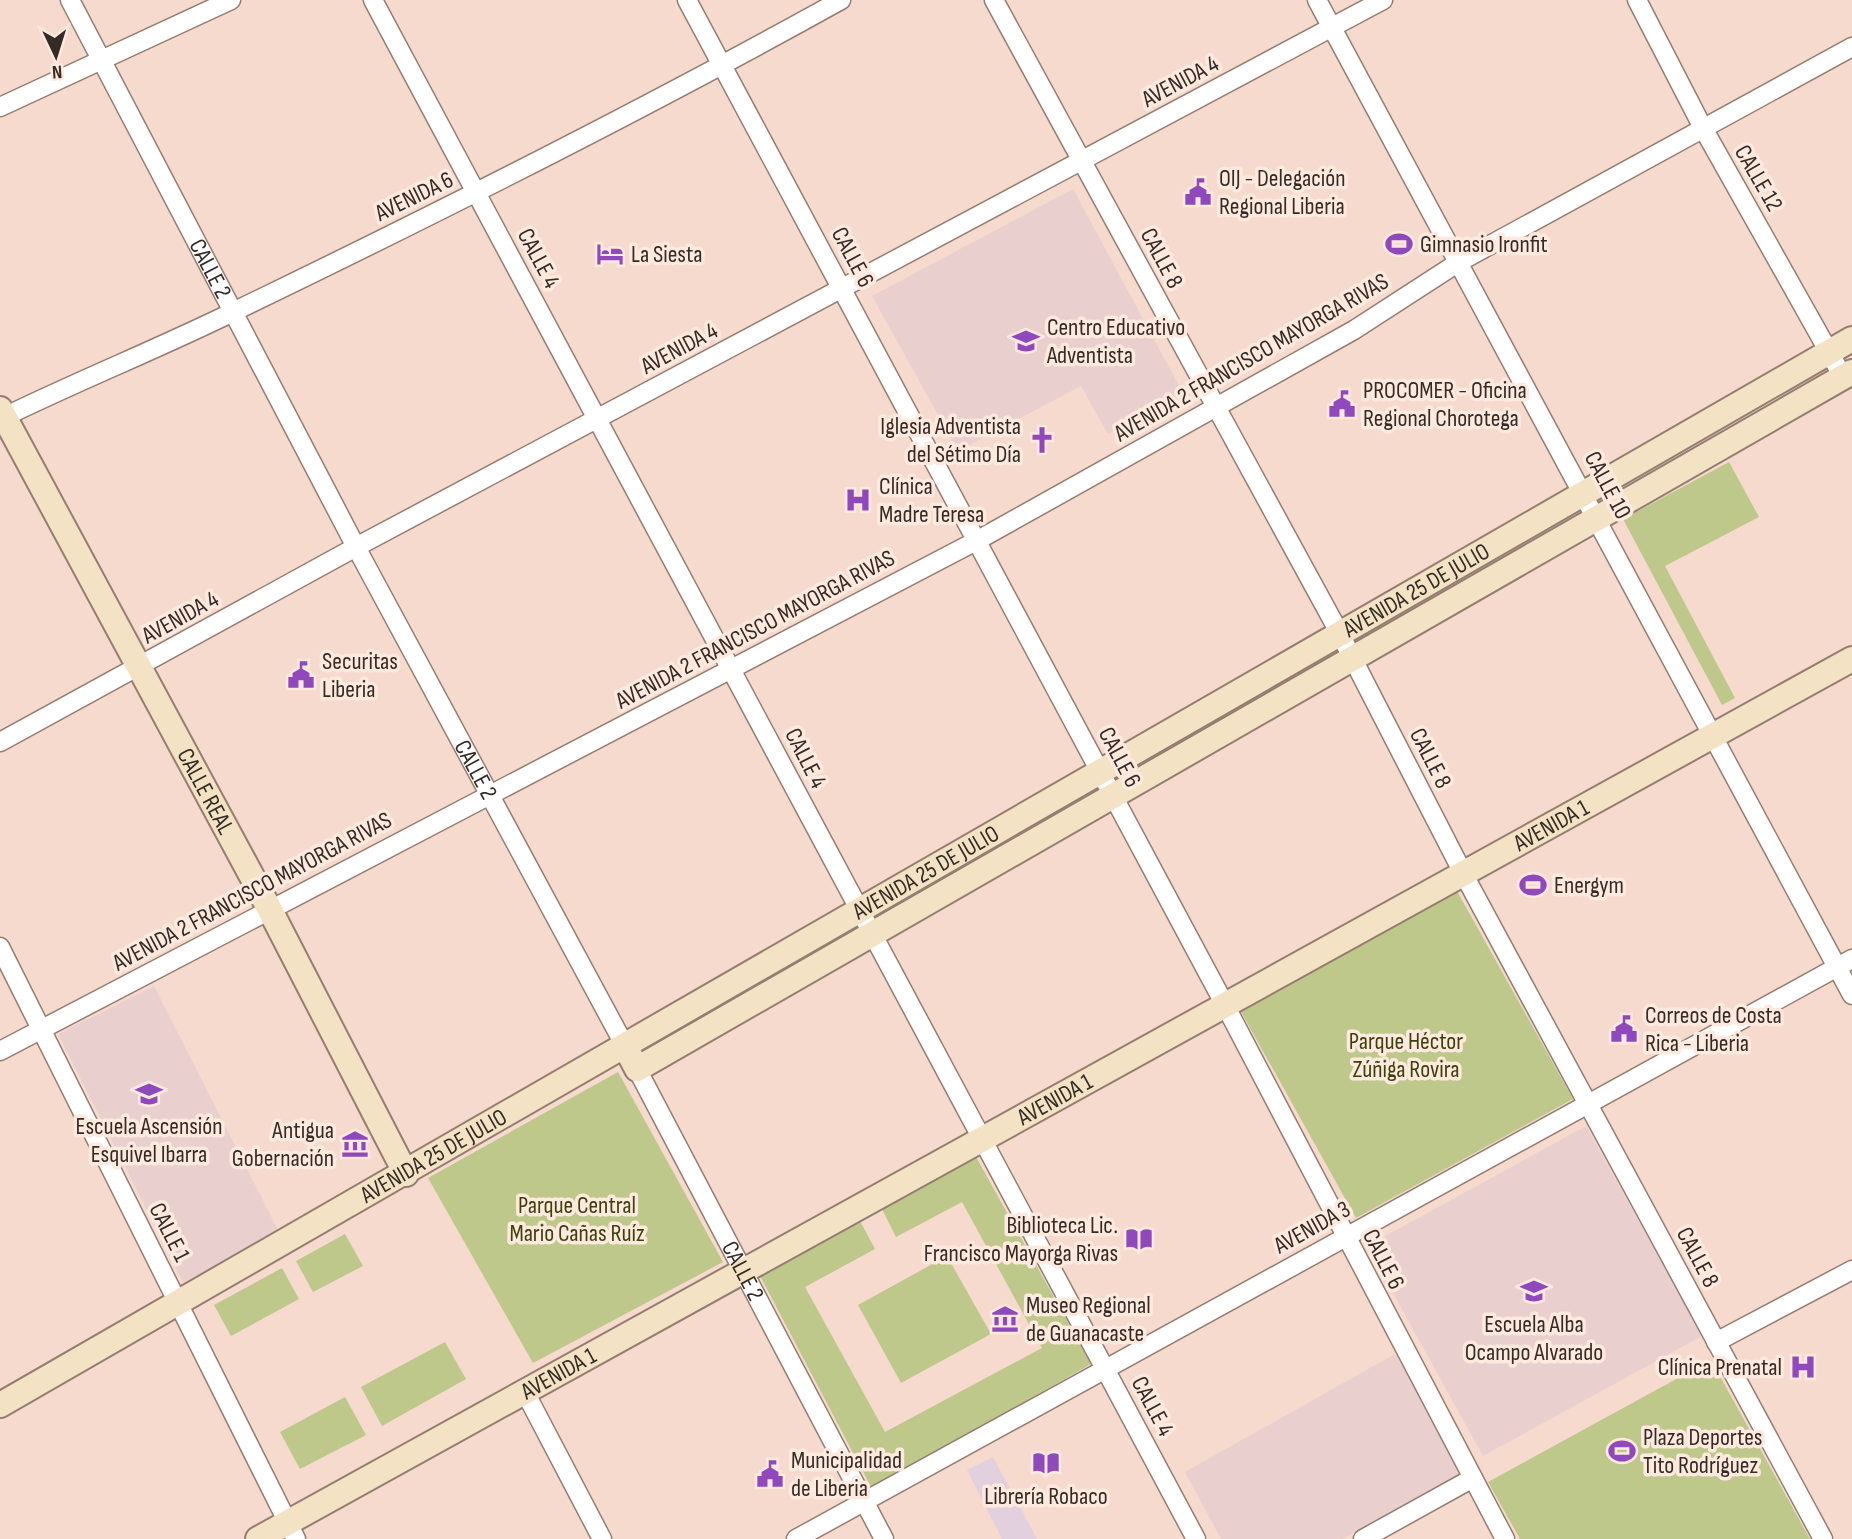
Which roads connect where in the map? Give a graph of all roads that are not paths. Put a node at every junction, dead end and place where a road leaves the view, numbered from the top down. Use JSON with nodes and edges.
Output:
{"nodes":[{"id":1,"x":70,"y":0,"type":"edge"},
{"id":2,"x":231,"y":0,"type":"edge"},
{"id":3,"x":373,"y":0,"type":"edge"},
{"id":4,"x":687,"y":0,"type":"edge"},
{"id":5,"x":841,"y":0,"type":"edge"},
{"id":6,"x":994,"y":0,"type":"edge"},
{"id":7,"x":1317,"y":0,"type":"edge"},
{"id":8,"x":1383,"y":0,"type":"edge"},
{"id":9,"x":1637,"y":0,"type":"edge"},
{"id":10,"x":1332,"y":28,"type":"junction"},
{"id":11,"x":1852,"y":47,"type":"edge"},
{"id":12,"x":102,"y":61,"type":"junction"},
{"id":13,"x":723,"y":66,"type":"junction"},
{"id":14,"x":0,"y":107,"type":"edge"},
{"id":15,"x":1703,"y":128,"type":"junction"},
{"id":16,"x":1082,"y":161,"type":"junction"},
{"id":17,"x":476,"y":192,"type":"junction"},
{"id":18,"x":1459,"y":262,"type":"junction"},
{"id":19,"x":842,"y":288,"type":"junction"},
{"id":20,"x":233,"y":312,"type":"junction"},
{"id":21,"x":1852,"y":339,"type":"edge"},
{"id":22,"x":1829,"y":352,"type":"junction"},
{"id":23,"x":1847,"y":375,"type":"edge"},
{"id":24,"x":1216,"y":408,"type":"junction"},
{"id":25,"x":1,"y":415,"type":"edge"},
{"id":26,"x":598,"y":419,"type":"junction"},
{"id":27,"x":1584,"y":493,"type":"junction"},
{"id":28,"x":1597,"y":518,"type":"junction"},
{"id":29,"x":978,"y":540,"type":"junction"},
{"id":30,"x":356,"y":547,"type":"junction"},
{"id":31,"x":1340,"y":634,"type":"junction"},
{"id":32,"x":1353,"y":659,"type":"junction"},
{"id":33,"x":1852,"y":659,"type":"edge"},
{"id":34,"x":139,"y":668,"type":"junction"},
{"id":35,"x":732,"y":669,"type":"junction"},
{"id":36,"x":1713,"y":735,"type":"junction"},
{"id":37,"x":0,"y":742,"type":"edge"},
{"id":38,"x":1100,"y":772,"type":"junction"},
{"id":39,"x":490,"y":795,"type":"junction"},
{"id":40,"x":1113,"y":798,"type":"junction"},
{"id":41,"x":1463,"y":873,"type":"junction"},
{"id":42,"x":270,"y":910,"type":"junction"},
{"id":43,"x":858,"y":912,"type":"junction"},
{"id":44,"x":871,"y":936,"type":"junction"},
{"id":45,"x":0,"y":947,"type":"edge"},
{"id":46,"x":1845,"y":963,"type":"edge"},
{"id":47,"x":1852,"y":995,"type":"edge"},
{"id":48,"x":1225,"y":1005,"type":"junction"},
{"id":49,"x":41,"y":1029,"type":"junction"},
{"id":50,"x":625,"y":1046,"type":"junction"},
{"id":51,"x":0,"y":1051,"type":"edge"},
{"id":52,"x":637,"y":1069,"type":"junction"},
{"id":53,"x":1587,"y":1104,"type":"junction"},
{"id":54,"x":982,"y":1139,"type":"junction"},
{"id":55,"x":406,"y":1174,"type":"junction"},
{"id":56,"x":1345,"y":1237,"type":"junction"},
{"id":57,"x":745,"y":1270,"type":"junction"},
{"id":58,"x":1852,"y":1270,"type":"edge"},
{"id":59,"x":178,"y":1304,"type":"junction"},
{"id":60,"x":1716,"y":1342,"type":"junction"},
{"id":61,"x":1106,"y":1369,"type":"junction"},
{"id":62,"x":525,"y":1392,"type":"junction"},
{"id":63,"x":0,"y":1405,"type":"edge"},
{"id":64,"x":1473,"y":1478,"type":"junction"},
{"id":65,"x":865,"y":1502,"type":"junction"},
{"id":66,"x":292,"y":1531,"type":"edge"},
{"id":67,"x":258,"y":1539,"type":"edge"},
{"id":68,"x":602,"y":1539,"type":"edge"},
{"id":69,"x":796,"y":1539,"type":"edge"},
{"id":70,"x":884,"y":1539,"type":"edge"},
{"id":71,"x":1196,"y":1539,"type":"edge"},
{"id":72,"x":1363,"y":1539,"type":"edge"},
{"id":73,"x":1505,"y":1539,"type":"edge"},
{"id":74,"x":1823,"y":1539,"type":"edge"}],
"edges":[{"from":1,"to":12,"type":"street","name":"CALLE 2"},
{"from":2,"to":12,"type":"street"},
{"from":3,"to":17,"type":"street","name":"CALLE 4"},
{"from":4,"to":13,"type":"street","name":"CALLE 6"},
{"from":5,"to":13,"type":"street","name":"AVENIDA 6"},
{"from":6,"to":16,"type":"street","name":"CALLE 8"},
{"from":7,"to":10,"type":"street","name":"CALLE 10"},
{"from":8,"to":10,"type":"street","name":"AVENIDA 4"},
{"from":9,"to":15,"type":"street","name":"CALLE 12"},
{"from":10,"to":16,"type":"street","name":"AVENIDA 4"},
{"from":10,"to":18,"type":"street","name":"CALLE 10"},
{"from":11,"to":15,"type":"street","name":"AVENIDA 2 FRANCISCO MAYORGA RIVAS"},
{"from":12,"to":14,"type":"street"},
{"from":12,"to":20,"type":"street","name":"CALLE 2"},
{"from":13,"to":17,"type":"street","name":"AVENIDA 6"},
{"from":13,"to":19,"type":"street","name":"CALLE 6"},
{"from":15,"to":18,"type":"street","name":"AVENIDA 2 FRANCISCO MAYORGA RIVAS"},
{"from":15,"to":22,"type":"street","name":"CALLE 12"},
{"from":16,"to":19,"type":"street","name":"AVENIDA 4"},
{"from":16,"to":24,"type":"street","name":"CALLE 8"},
{"from":17,"to":20,"type":"street","name":"AVENIDA 6"},
{"from":17,"to":26,"type":"street","name":"CALLE 4"},
{"from":18,"to":24,"type":"street","name":"AVENIDA 2 FRANCISCO MAYORGA RIVAS"},
{"from":18,"to":27,"type":"street","name":"CALLE 10"},
{"from":19,"to":26,"type":"street","name":"AVENIDA 4"},
{"from":19,"to":29,"type":"street","name":"CALLE 6"},
{"from":20,"to":25,"type":"street","name":"AVENIDA 6"},
{"from":20,"to":30,"type":"street","name":"CALLE 2"},
{"from":21,"to":22,"type":"street","name":"AVENIDA 25 DE JULIO"},
{"from":22,"to":23,"type":"street","name":"CALLE 12"},
{"from":22,"to":27,"type":"street","name":"AVENIDA 25 DE JULIO"},
{"from":23,"to":28,"type":"street","name":"AVENIDA 25 DE JULIO"},
{"from":24,"to":29,"type":"street","name":"AVENIDA 2 FRANCISCO MAYORGA RIVAS"},
{"from":24,"to":31,"type":"street","name":"CALLE 8"},
{"from":25,"to":34,"type":"street","name":"CALLE REAL"},
{"from":26,"to":30,"type":"street","name":"AVENIDA 4"},
{"from":26,"to":35,"type":"street","name":"CALLE 4"},
{"from":27,"to":28,"type":"street","name":"CALLE 10"},
{"from":27,"to":31,"type":"street","name":"AVENIDA 25 DE JULIO"},
{"from":28,"to":32,"type":"street","name":"AVENIDA 25 DE JULIO"},
{"from":28,"to":36,"type":"street","name":"CALLE 10"},
{"from":29,"to":35,"type":"street","name":"AVENIDA 2 FRANCISCO MAYORGA RIVAS"},
{"from":29,"to":38,"type":"street","name":"CALLE 6"},
{"from":30,"to":34,"type":"street","name":"AVENIDA 4"},
{"from":30,"to":39,"type":"street","name":"CALLE 2"},
{"from":31,"to":32,"type":"street","name":"CALLE 8"},
{"from":31,"to":38,"type":"street","name":"AVENIDA 25 DE JULIO"},
{"from":32,"to":40,"type":"street","name":"AVENIDA 25 DE JULIO"},
{"from":32,"to":41,"type":"street","name":"CALLE 8"},
{"from":33,"to":36,"type":"street","name":"AVENIDA 1"},
{"from":34,"to":37,"type":"street","name":"AVENIDA 4"},
{"from":34,"to":42,"type":"street","name":"CALLE REAL"},
{"from":35,"to":39,"type":"street","name":"AVENIDA 2 FRANCISCO MAYORGA RIVAS"},
{"from":35,"to":43,"type":"street","name":"CALLE 4"},
{"from":36,"to":41,"type":"street","name":"AVENIDA 1"},
{"from":36,"to":46,"type":"street","name":"CALLE 10"},
{"from":38,"to":40,"type":"street","name":"CALLE 6"},
{"from":38,"to":43,"type":"street","name":"AVENIDA 25 DE JULIO"},
{"from":39,"to":42,"type":"street","name":"AVENIDA 2 FRANCISCO MAYORGA RIVAS"},
{"from":39,"to":50,"type":"street","name":"CALLE 2"},
{"from":40,"to":44,"type":"street","name":"AVENIDA 25 DE JULIO"},
{"from":40,"to":48,"type":"street","name":"CALLE 6"},
{"from":41,"to":48,"type":"street","name":"AVENIDA 1"},
{"from":41,"to":53,"type":"street","name":"CALLE 8"},
{"from":42,"to":49,"type":"street","name":"AVENIDA 2 FRANCISCO MAYORGA RIVAS"},
{"from":42,"to":55,"type":"street","name":"CALLE REAL"},
{"from":43,"to":44,"type":"street","name":"CALLE 4"},
{"from":43,"to":50,"type":"street","name":"AVENIDA 25 DE JULIO"},
{"from":44,"to":52,"type":"street","name":"AVENIDA 25 DE JULIO"},
{"from":44,"to":54,"type":"street","name":"CALLE 4"},
{"from":45,"to":49,"type":"street","name":"CALLE 1"},
{"from":46,"to":47,"type":"street","name":"CALLE 10"},
{"from":46,"to":53,"type":"street","name":"AVENIDA 3"},
{"from":48,"to":54,"type":"street","name":"AVENIDA 1"},
{"from":48,"to":56,"type":"street","name":"CALLE 6"},
{"from":49,"to":51,"type":"street","name":"AVENIDA 2 FRANCISCO MAYORGA RIVAS"},
{"from":49,"to":59,"type":"street","name":"CALLE 1"},
{"from":50,"to":52,"type":"street","name":"CALLE 2"},
{"from":50,"to":55,"type":"street","name":"AVENIDA 25 DE JULIO"},
{"from":52,"to":57,"type":"street","name":"CALLE 2"},
{"from":53,"to":56,"type":"street","name":"AVENIDA 3"},
{"from":53,"to":60,"type":"street","name":"CALLE 8"},
{"from":54,"to":57,"type":"street","name":"AVENIDA 1"},
{"from":54,"to":61,"type":"street","name":"CALLE 4"},
{"from":55,"to":59,"type":"street","name":"AVENIDA 25 DE JULIO"},
{"from":56,"to":61,"type":"street","name":"AVENIDA 3"},
{"from":56,"to":64,"type":"street","name":"CALLE 6"},
{"from":57,"to":62,"type":"street","name":"AVENIDA 1"},
{"from":57,"to":65,"type":"street","name":"CALLE 2"},
{"from":58,"to":60,"type":"street"},
{"from":59,"to":63,"type":"street","name":"AVENIDA 25 DE JULIO"},
{"from":59,"to":66,"type":"street","name":"CALLE 1"},
{"from":60,"to":74,"type":"street","name":"CALLE 8"},
{"from":61,"to":65,"type":"street","name":"AVENIDA 3"},
{"from":61,"to":71,"type":"street","name":"CALLE 4"},
{"from":62,"to":66,"type":"street","name":"AVENIDA 1"},
{"from":62,"to":68,"type":"street"},
{"from":64,"to":72,"type":"street"},
{"from":64,"to":73,"type":"street","name":"CALLE 6"},
{"from":65,"to":69,"type":"street","name":"AVENIDA 3"},
{"from":65,"to":70,"type":"street","name":"CALLE 2"},
{"from":66,"to":67,"type":"street","name":"AVENIDA 1"}]}
